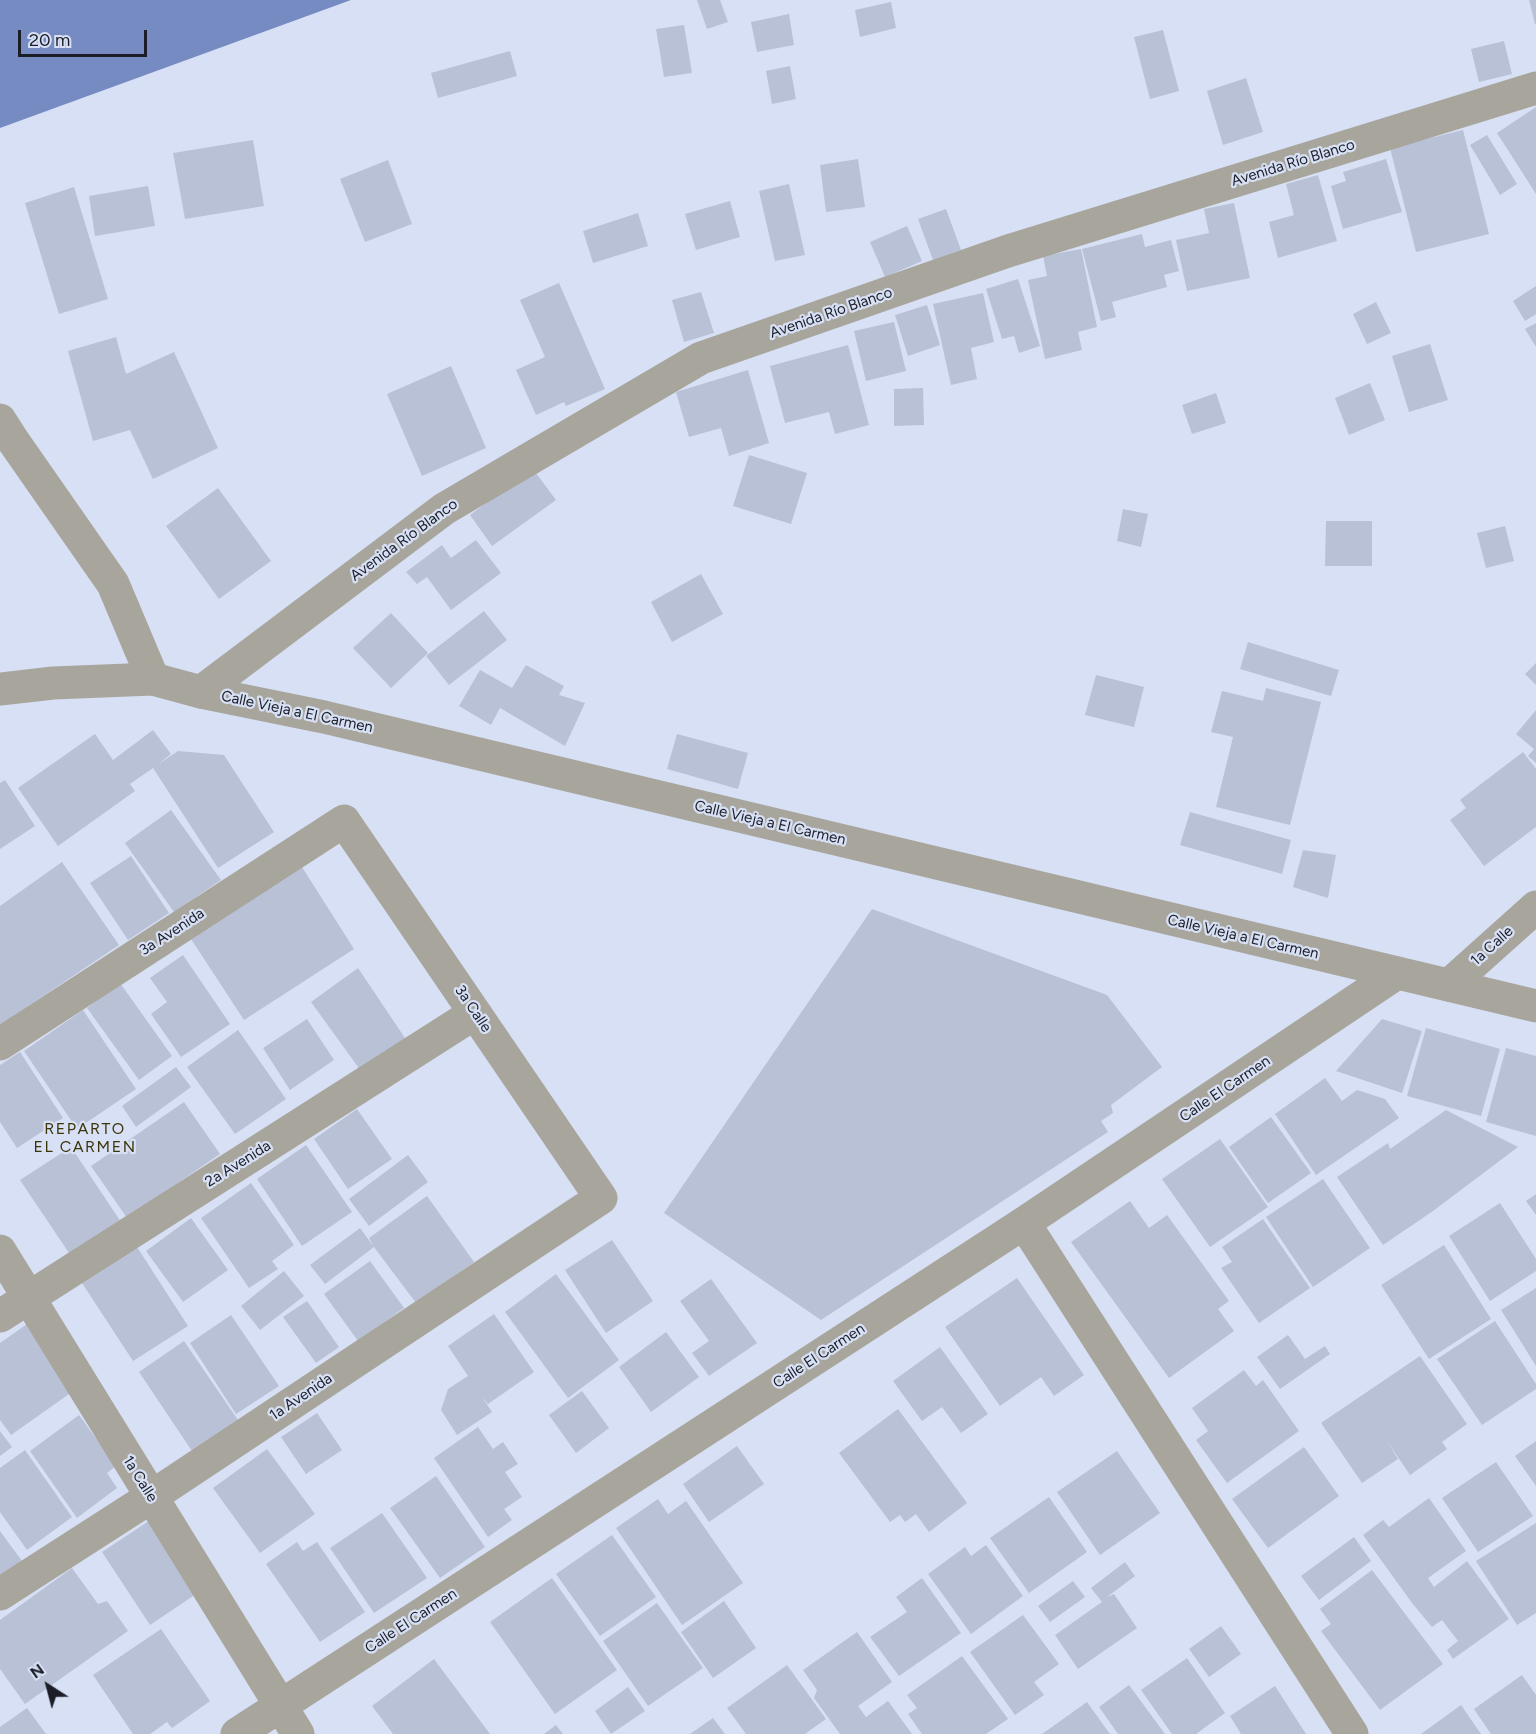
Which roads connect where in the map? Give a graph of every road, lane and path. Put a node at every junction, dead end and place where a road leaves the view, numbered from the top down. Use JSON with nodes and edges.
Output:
{"nodes":[{"id":1,"x":1536,"y":88,"type":"edge"},
{"id":2,"x":0,"y":420,"type":"edge"},
{"id":3,"x":153,"y":679,"type":"junction"},
{"id":4,"x":0,"y":688,"type":"edge"},
{"id":5,"x":201,"y":692,"type":"junction"},
{"id":6,"x":344,"y":821,"type":"joint"},
{"id":7,"x":1536,"y":907,"type":"edge"},
{"id":8,"x":1397,"y":974,"type":"junction"},
{"id":9,"x":1449,"y":986,"type":"junction"},
{"id":10,"x":1536,"y":1006,"type":"edge"},
{"id":11,"x":476,"y":1013,"type":"junction"},
{"id":12,"x":0,"y":1044,"type":"edge"},
{"id":13,"x":601,"y":1198,"type":"joint"},
{"id":14,"x":1024,"y":1222,"type":"junction"},
{"id":15,"x":0,"y":1251,"type":"edge"},
{"id":16,"x":28,"y":1298,"type":"junction"},
{"id":17,"x":0,"y":1316,"type":"edge"},
{"id":18,"x":151,"y":1497,"type":"junction"},
{"id":19,"x":0,"y":1594,"type":"edge"},
{"id":20,"x":280,"y":1706,"type":"junction"},
{"id":21,"x":237,"y":1734,"type":"edge"},
{"id":22,"x":298,"y":1734,"type":"edge"},
{"id":23,"x":1352,"y":1734,"type":"edge"}],
"edges":[{"from":1,"to":5,"type":"street","name":"Avenida Río Blanco"},
{"from":2,"to":3,"type":"street"},
{"from":3,"to":4,"type":"street","name":"Calle Vieja a El Carmen"},
{"from":3,"to":5,"type":"street","name":"Calle Vieja a El Carmen"},
{"from":5,"to":8,"type":"street","name":"Calle Vieja a El Carmen"},
{"from":6,"to":11,"type":"street","name":"3a Calle"},
{"from":6,"to":12,"type":"street","name":"3a Avenida"},
{"from":7,"to":9,"type":"street","name":"1a Calle"},
{"from":8,"to":9,"type":"street","name":"Calle Vieja a El Carmen"},
{"from":8,"to":14,"type":"street","name":"Calle El Carmen"},
{"from":9,"to":10,"type":"street","name":"Calle Vieja a El Carmen"},
{"from":11,"to":13,"type":"street","name":"3a Calle"},
{"from":11,"to":16,"type":"street","name":"2a Avenida"},
{"from":13,"to":18,"type":"street","name":"1a Avenida"},
{"from":14,"to":20,"type":"street","name":"Calle El Carmen"},
{"from":14,"to":23,"type":"street"},
{"from":15,"to":16,"type":"street","name":"1a Calle"},
{"from":16,"to":17,"type":"street","name":"2a Avenida"},
{"from":16,"to":18,"type":"street","name":"1a Calle"},
{"from":18,"to":19,"type":"street","name":"1a Avenida"},
{"from":18,"to":20,"type":"street","name":"1a Calle"},
{"from":20,"to":21,"type":"street","name":"Calle El Carmen"},
{"from":20,"to":22,"type":"street","name":"1a Calle"}]}
